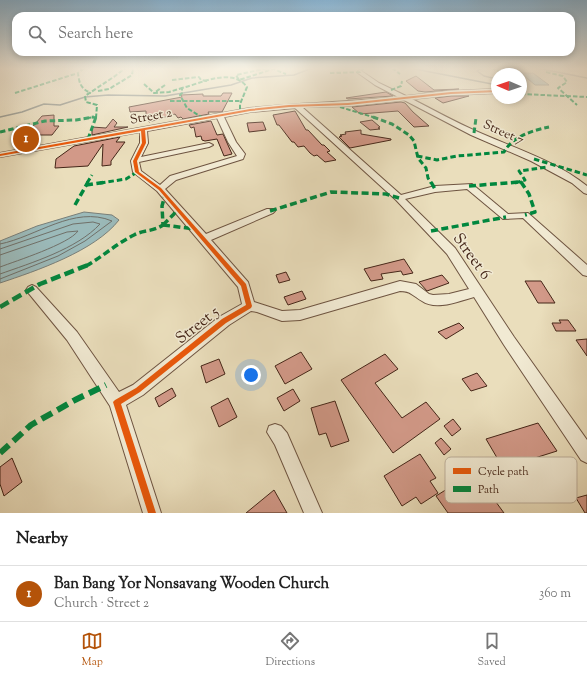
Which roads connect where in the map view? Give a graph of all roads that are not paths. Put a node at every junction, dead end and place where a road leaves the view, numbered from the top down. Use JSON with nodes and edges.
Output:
{"nodes":[{"id":1,"x":393,"y":92,"type":"edge"},
{"id":2,"x":475,"y":92,"type":"edge"},
{"id":3,"x":408,"y":99,"type":"junction"},
{"id":4,"x":297,"y":106,"type":"junction"},
{"id":5,"x":220,"y":116,"type":"junction"},
{"id":6,"x":143,"y":130,"type":"junction"},
{"id":7,"x":209,"y":145,"type":"dead end"},
{"id":8,"x":0,"y":154,"type":"edge"},
{"id":9,"x":135,"y":161,"type":"junction"},
{"id":10,"x":160,"y":188,"type":"junction"},
{"id":11,"x":587,"y":191,"type":"edge"},
{"id":12,"x":399,"y":198,"type":"junction"},
{"id":13,"x":270,"y":211,"type":"dead end"},
{"id":14,"x":204,"y":239,"type":"junction"},
{"id":15,"x":587,"y":272,"type":"edge"},
{"id":16,"x":32,"y":290,"type":"dead end"},
{"id":17,"x":477,"y":291,"type":"junction"},
{"id":18,"x":249,"y":306,"type":"junction"},
{"id":19,"x":117,"y":402,"type":"junction"},
{"id":20,"x":275,"y":432,"type":"dead end"},
{"id":21,"x":587,"y":454,"type":"edge"},
{"id":22,"x":152,"y":513,"type":"edge"},
{"id":23,"x":312,"y":513,"type":"edge"}],
"edges":[{"from":1,"to":3,"type":"street","name":"Street 7"},
{"from":2,"to":3,"type":"street","name":"Street 2"},
{"from":3,"to":4,"type":"street","name":"Street 2"},
{"from":3,"to":11,"type":"street","name":"Street 7"},
{"from":4,"to":5,"type":"street","name":"Street 2"},
{"from":4,"to":12,"type":"street","name":"Street 6"},
{"from":5,"to":6,"type":"street","name":"Street 2"},
{"from":5,"to":10,"type":"street"},
{"from":6,"to":8,"type":"street","name":"Street 2"},
{"from":6,"to":9,"type":"street"},
{"from":7,"to":9,"type":"street"},
{"from":9,"to":10,"type":"street"},
{"from":10,"to":14,"type":"street"},
{"from":12,"to":15,"type":"street"},
{"from":12,"to":17,"type":"street","name":"Street 6"},
{"from":13,"to":14,"type":"street"},
{"from":14,"to":18,"type":"street"},
{"from":16,"to":19,"type":"street"},
{"from":17,"to":18,"type":"street"},
{"from":17,"to":21,"type":"street","name":"Street 6"},
{"from":18,"to":19,"type":"street","name":"Street 5"},
{"from":19,"to":22,"type":"street"},
{"from":20,"to":23,"type":"street"}]}
